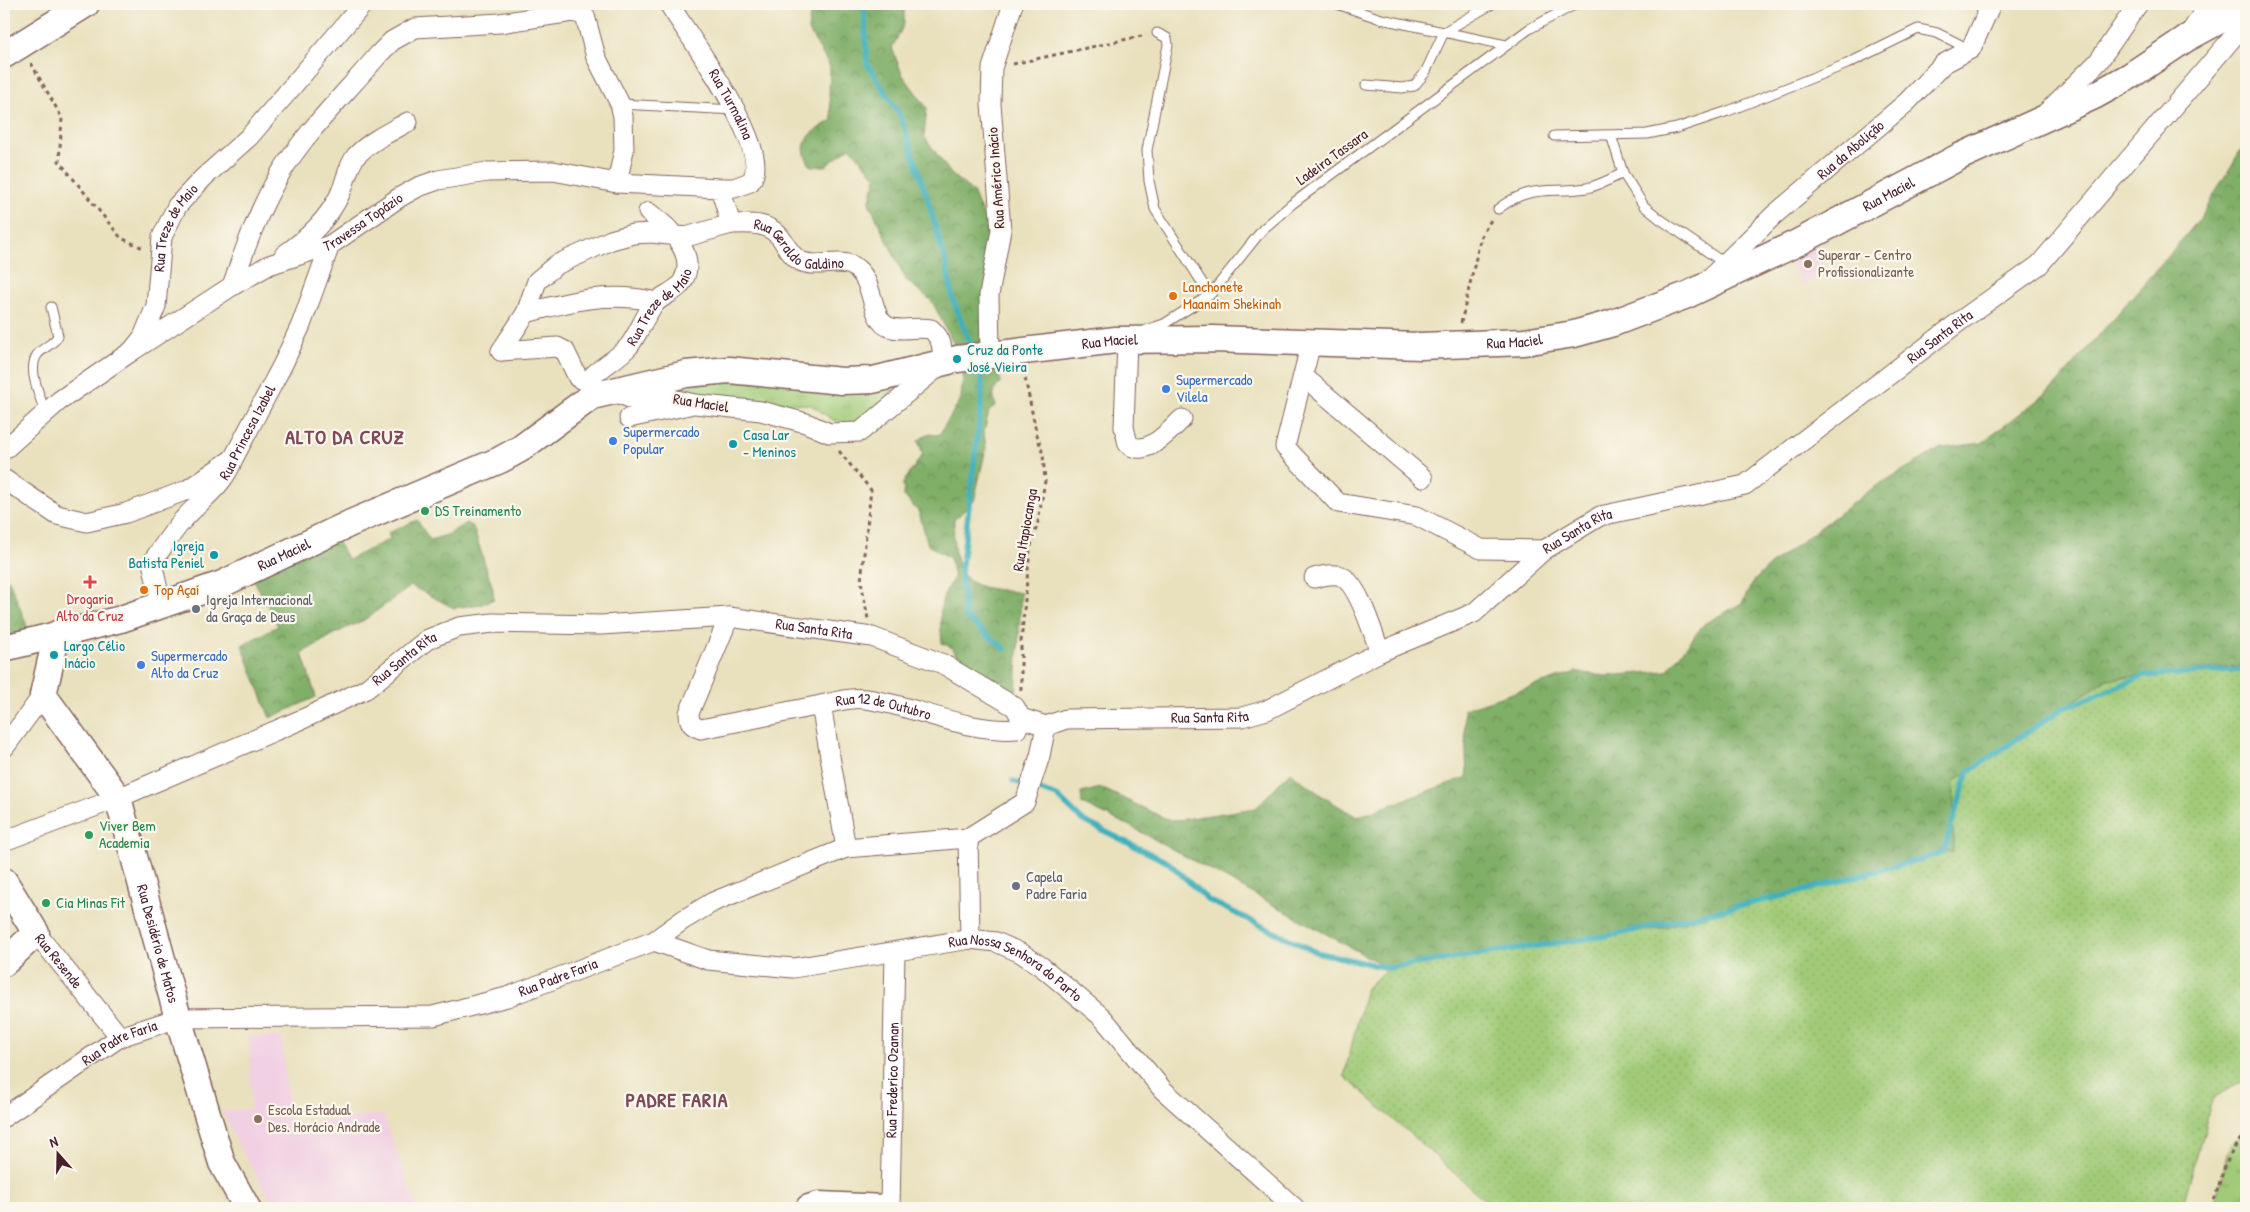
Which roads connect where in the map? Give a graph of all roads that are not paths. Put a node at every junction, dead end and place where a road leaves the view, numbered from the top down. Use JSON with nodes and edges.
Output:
{"nodes":[{"id":1,"x":86,"y":4,"type":"edge"},
{"id":2,"x":363,"y":4,"type":"edge"},
{"id":3,"x":669,"y":4,"type":"edge"},
{"id":4,"x":1013,"y":4,"type":"edge"},
{"id":5,"x":1337,"y":4,"type":"edge"},
{"id":6,"x":1492,"y":4,"type":"edge"},
{"id":7,"x":1576,"y":4,"type":"edge"},
{"id":8,"x":1991,"y":4,"type":"edge"},
{"id":9,"x":2138,"y":4,"type":"edge"},
{"id":10,"x":2209,"y":4,"type":"edge"},
{"id":11,"x":2246,"y":6,"type":"edge"},
{"id":12,"x":2246,"y":22,"type":"edge"},
{"id":13,"x":1444,"y":32,"type":"junction"},
{"id":14,"x":1157,"y":33,"type":"road end"},
{"id":15,"x":2187,"y":38,"type":"junction"},
{"id":16,"x":1506,"y":45,"type":"junction"},
{"id":17,"x":1970,"y":49,"type":"junction"},
{"id":18,"x":12,"y":50,"type":"edge"},
{"id":19,"x":1366,"y":85,"type":"dead end"},
{"id":20,"x":620,"y":104,"type":"junction"},
{"id":21,"x":736,"y":110,"type":"junction"},
{"id":22,"x":2040,"y":119,"type":"junction"},
{"id":23,"x":408,"y":122,"type":"dead end"},
{"id":24,"x":1611,"y":135,"type":"junction"},
{"id":25,"x":1554,"y":136,"type":"dead end"},
{"id":26,"x":1622,"y":173,"type":"junction"},
{"id":27,"x":617,"y":183,"type":"junction"},
{"id":28,"x":720,"y":188,"type":"junction"},
{"id":29,"x":1498,"y":209,"type":"road end"},
{"id":30,"x":648,"y":212,"type":"dead end"},
{"id":31,"x":731,"y":224,"type":"junction"},
{"id":32,"x":677,"y":236,"type":"junction"},
{"id":33,"x":330,"y":244,"type":"junction"},
{"id":34,"x":1724,"y":263,"type":"junction"},
{"id":35,"x":269,"y":265,"type":"junction"},
{"id":36,"x":232,"y":286,"type":"junction"},
{"id":37,"x":1698,"y":290,"type":"junction"},
{"id":38,"x":1210,"y":295,"type":"junction"},
{"id":39,"x":656,"y":302,"type":"junction"},
{"id":40,"x":51,"y":307,"type":"dead end"},
{"id":41,"x":526,"y":312,"type":"junction"},
{"id":42,"x":1122,"y":340,"type":"junction"},
{"id":43,"x":1311,"y":343,"type":"junction"},
{"id":44,"x":132,"y":351,"type":"junction"},
{"id":45,"x":967,"y":358,"type":"junction"},
{"id":46,"x":1303,"y":376,"type":"junction"},
{"id":47,"x":597,"y":389,"type":"junction"},
{"id":48,"x":695,"y":404,"type":"junction"},
{"id":49,"x":45,"y":413,"type":"junction"},
{"id":50,"x":629,"y":418,"type":"dead end"},
{"id":51,"x":1182,"y":419,"type":"dead end"},
{"id":52,"x":4,"y":450,"type":"edge"},
{"id":53,"x":233,"y":459,"type":"junction"},
{"id":54,"x":1423,"y":478,"type":"dead end"},
{"id":55,"x":4,"y":479,"type":"edge"},
{"id":56,"x":1544,"y":550,"type":"junction"},
{"id":57,"x":1314,"y":578,"type":"dead end"},
{"id":58,"x":161,"y":604,"type":"junction"},
{"id":59,"x":730,"y":617,"type":"junction"},
{"id":60,"x":57,"y":634,"type":"junction"},
{"id":61,"x":4,"y":648,"type":"edge"},
{"id":62,"x":1380,"y":652,"type":"junction"},
{"id":63,"x":43,"y":695,"type":"junction"},
{"id":64,"x":821,"y":705,"type":"junction"},
{"id":65,"x":1021,"y":718,"type":"junction"},
{"id":66,"x":1046,"y":726,"type":"junction"},
{"id":67,"x":4,"y":748,"type":"edge"},
{"id":68,"x":118,"y":798,"type":"junction"},
{"id":69,"x":968,"y":838,"type":"junction"},
{"id":70,"x":4,"y":841,"type":"edge"},
{"id":71,"x":846,"y":848,"type":"junction"},
{"id":72,"x":4,"y":881,"type":"edge"},
{"id":73,"x":36,"y":932,"type":"junction"},
{"id":74,"x":970,"y":939,"type":"junction"},
{"id":75,"x":654,"y":941,"type":"junction"},
{"id":76,"x":895,"y":952,"type":"junction"},
{"id":77,"x":4,"y":963,"type":"edge"},
{"id":78,"x":178,"y":1018,"type":"junction"},
{"id":79,"x":120,"y":1037,"type":"junction"},
{"id":80,"x":4,"y":1117,"type":"edge"},
{"id":81,"x":247,"y":1208,"type":"edge"},
{"id":82,"x":809,"y":1208,"type":"edge"},
{"id":83,"x":885,"y":1208,"type":"edge"},
{"id":84,"x":890,"y":1208,"type":"edge"},
{"id":85,"x":1295,"y":1208,"type":"edge"}],
"edges":[{"from":1,"to":18,"type":"main road"},
{"from":2,"to":44,"type":"street","name":"Rua Treze de Maio"},
{"from":3,"to":21,"type":"street","name":"Rua Turmalina"},
{"from":4,"to":45,"type":"street","name":"Rua Américo Inácio"},
{"from":5,"to":13,"type":"lane"},
{"from":6,"to":13,"type":"lane"},
{"from":7,"to":16,"type":"lane","name":"Ladeira Tassara"},
{"from":8,"to":17,"type":"street"},
{"from":9,"to":22,"type":"street","name":"Rua Maciel"},
{"from":10,"to":15,"type":"street"},
{"from":11,"to":15,"type":"main road","name":"Rua Maciel"},
{"from":12,"to":56,"type":"street","name":"Rua Santa Rita"},
{"from":13,"to":16,"type":"lane"},
{"from":13,"to":19,"type":"lane"},
{"from":14,"to":38,"type":"lane"},
{"from":15,"to":22,"type":"main road","name":"Rua Maciel"},
{"from":16,"to":38,"type":"lane","name":"Ladeira Tassara"},
{"from":17,"to":24,"type":"lane"},
{"from":17,"to":34,"type":"street","name":"Rua da Abolição"},
{"from":20,"to":21,"type":"lane"},
{"from":20,"to":27,"type":"street"},
{"from":20,"to":36,"type":"street"},
{"from":21,"to":28,"type":"street","name":"Rua Turmalina"},
{"from":22,"to":37,"type":"main road","name":"Rua Maciel"},
{"from":23,"to":35,"type":"street"},
{"from":24,"to":25,"type":"lane"},
{"from":24,"to":26,"type":"lane"},
{"from":26,"to":29,"type":"lane"},
{"from":26,"to":34,"type":"lane"},
{"from":27,"to":28,"type":"street"},
{"from":27,"to":33,"type":"street","name":"Travessa Topázio"},
{"from":28,"to":31,"type":"street","name":"Rua Geraldo Galdino"},
{"from":30,"to":32,"type":"street"},
{"from":31,"to":32,"type":"street"},
{"from":31,"to":45,"type":"street","name":"Rua Geraldo Galdino"},
{"from":32,"to":39,"type":"street","name":"Rua Treze de Maio"},
{"from":32,"to":41,"type":"street"},
{"from":33,"to":35,"type":"street","name":"Travessa Topázio"},
{"from":33,"to":53,"type":"street","name":"Rua Princesa Izabel"},
{"from":34,"to":37,"type":"street","name":"Rua da Abolição"},
{"from":35,"to":36,"type":"street","name":"Travessa Topázio"},
{"from":36,"to":44,"type":"street","name":"Travessa Topázio"},
{"from":37,"to":43,"type":"main road","name":"Rua Maciel"},
{"from":38,"to":42,"type":"lane","name":"Ladeira Tassara"},
{"from":39,"to":41,"type":"street"},
{"from":39,"to":47,"type":"street","name":"Rua Treze de Maio"},
{"from":40,"to":49,"type":"lane"},
{"from":41,"to":47,"type":"street"},
{"from":42,"to":43,"type":"main road","name":"Rua Maciel"},
{"from":42,"to":45,"type":"main road","name":"Rua Maciel"},
{"from":42,"to":51,"type":"street"},
{"from":43,"to":46,"type":"street"},
{"from":44,"to":49,"type":"street","name":"Rua Treze de Maio"},
{"from":45,"to":47,"type":"main road","name":"Rua Maciel"},
{"from":45,"to":48,"type":"street","name":"Rua Maciel"},
{"from":46,"to":54,"type":"street"},
{"from":46,"to":56,"type":"street"},
{"from":47,"to":48,"type":"street","name":"Rua Maciel"},
{"from":47,"to":58,"type":"main road","name":"Rua Maciel"},
{"from":48,"to":50,"type":"street"},
{"from":49,"to":52,"type":"street","name":"Rua Treze de Maio"},
{"from":53,"to":55,"type":"street"},
{"from":53,"to":58,"type":"street","name":"Rua Princesa Izabel"},
{"from":56,"to":62,"type":"street","name":"Rua Santa Rita"},
{"from":57,"to":62,"type":"street"},
{"from":58,"to":60,"type":"main road","name":"Rua Maciel"},
{"from":59,"to":64,"type":"street"},
{"from":59,"to":65,"type":"street","name":"Rua Santa Rita"},
{"from":59,"to":68,"type":"street","name":"Rua Santa Rita"},
{"from":60,"to":61,"type":"main road","name":"Rua Maciel"},
{"from":60,"to":63,"type":"main road"},
{"from":62,"to":66,"type":"street","name":"Rua Santa Rita"},
{"from":63,"to":67,"type":"street"},
{"from":63,"to":68,"type":"main road","name":"Rua Desidério de Matos"},
{"from":64,"to":65,"type":"street","name":"Rua 12 de Outubro"},
{"from":64,"to":71,"type":"street","name":"Rua 12 de Outubro"},
{"from":65,"to":66,"type":"street","name":"Rua Santa Rita"},
{"from":66,"to":69,"type":"street","name":"Rua Padre Faria"},
{"from":68,"to":70,"type":"street","name":"Rua Santa Rita"},
{"from":68,"to":78,"type":"main road","name":"Rua Desidério de Matos"},
{"from":69,"to":71,"type":"street","name":"Rua Padre Faria"},
{"from":69,"to":74,"type":"street"},
{"from":71,"to":75,"type":"street","name":"Rua Padre Faria"},
{"from":72,"to":73,"type":"main road","name":"Rua Resende"},
{"from":73,"to":77,"type":"main road"},
{"from":73,"to":79,"type":"street","name":"Rua Resende"},
{"from":74,"to":76,"type":"street","name":"Rua Nossa Senhora do Parto"},
{"from":74,"to":85,"type":"street","name":"Rua Nossa Senhora do Parto"},
{"from":75,"to":76,"type":"street","name":"Rua Nossa Senhora do Parto"},
{"from":75,"to":78,"type":"street","name":"Rua Padre Faria"},
{"from":76,"to":84,"type":"street","name":"Rua Frederico Ozanan"},
{"from":78,"to":79,"type":"street","name":"Rua Padre Faria"},
{"from":78,"to":81,"type":"main road","name":"Rua Desidério de Matos"},
{"from":79,"to":80,"type":"street","name":"Rua Padre Faria"},
{"from":82,"to":83,"type":"main road"}]}
